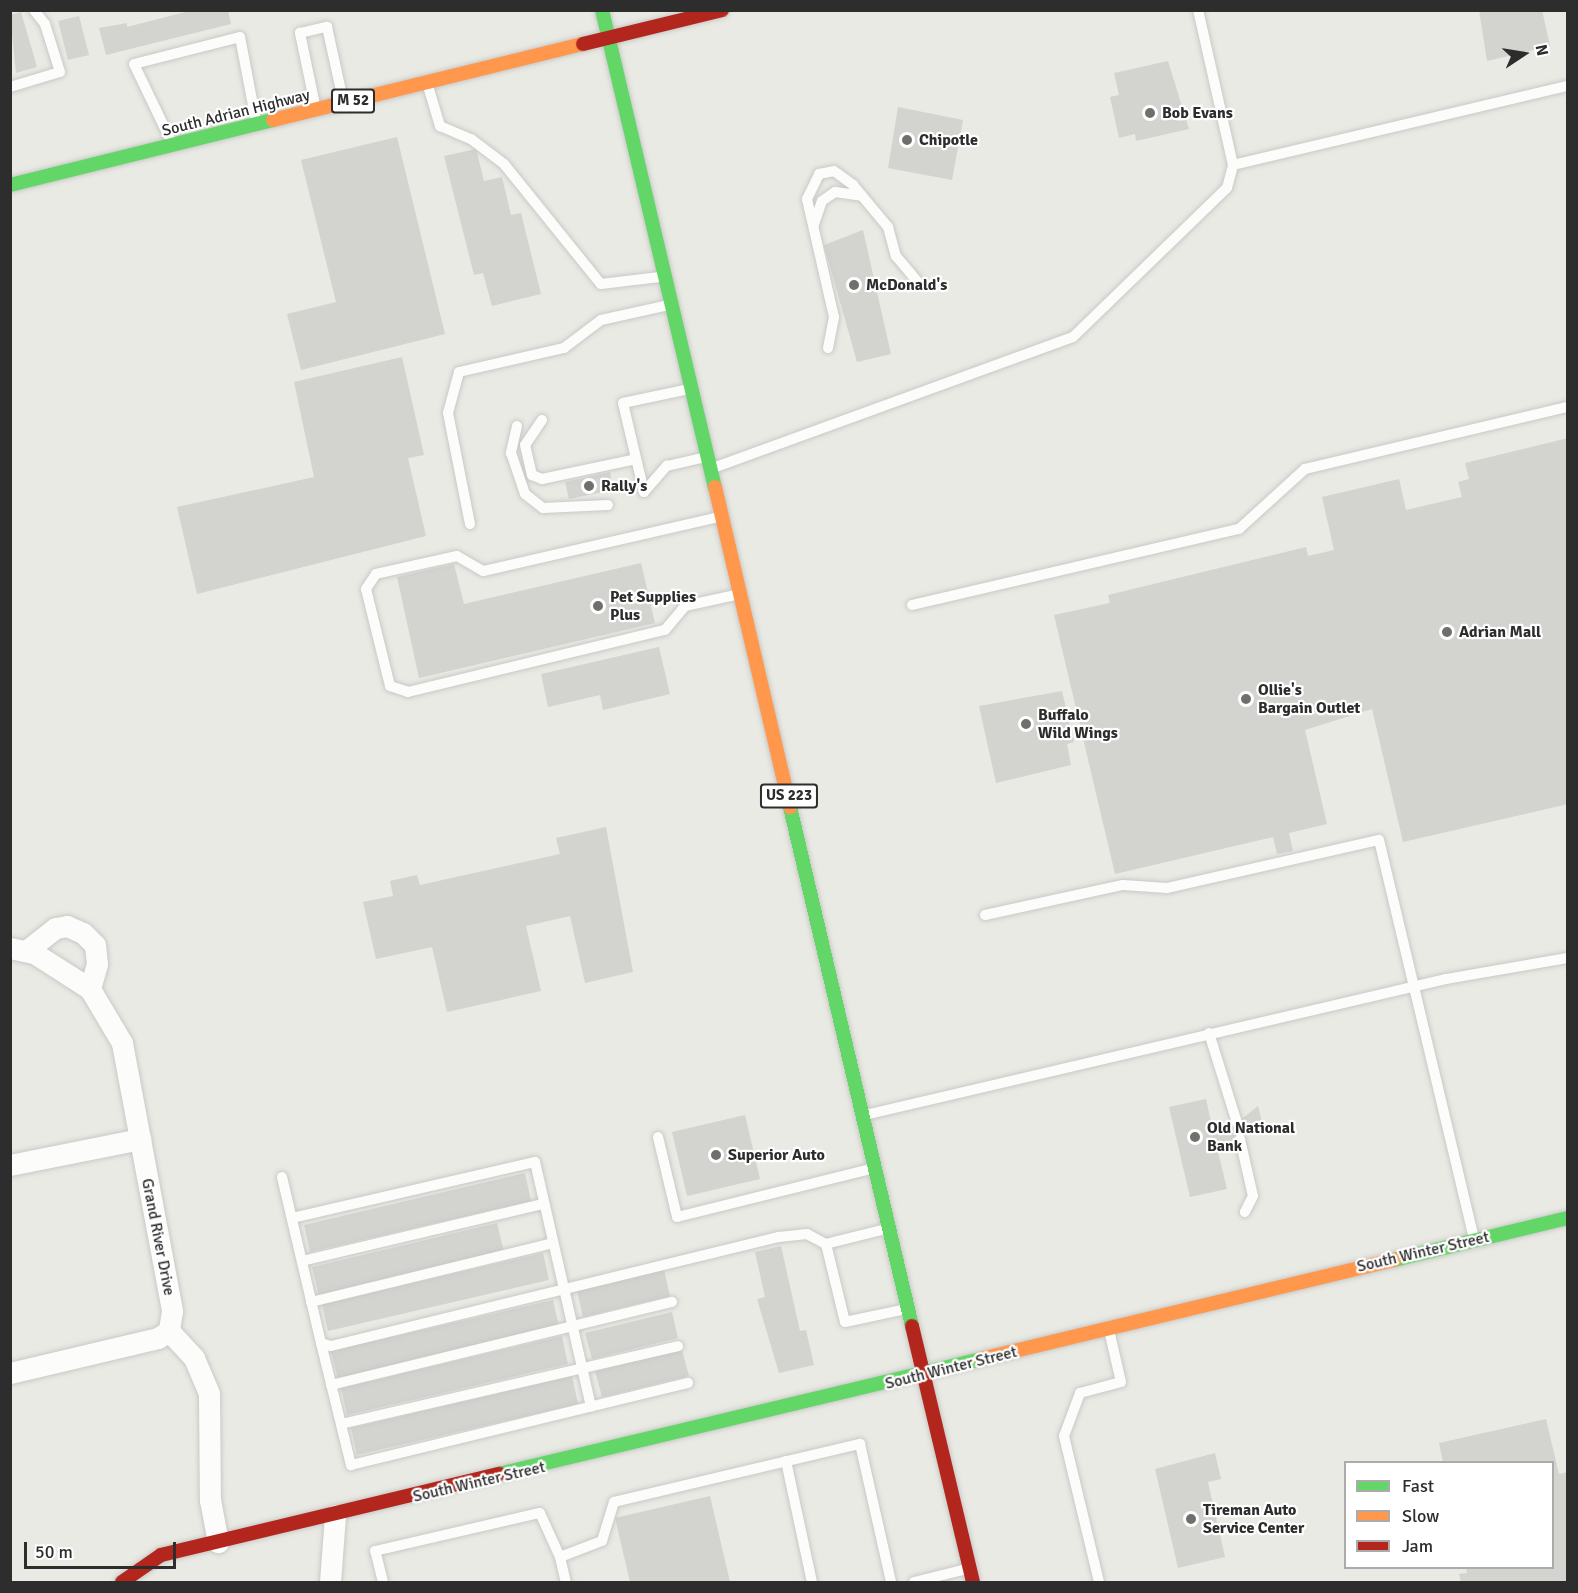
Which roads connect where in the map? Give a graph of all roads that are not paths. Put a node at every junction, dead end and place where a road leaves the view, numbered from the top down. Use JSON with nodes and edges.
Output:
{"nodes":[{"id":1,"x":34,"y":10,"type":"edge"},
{"id":2,"x":602,"y":10,"type":"edge"},
{"id":3,"x":722,"y":10,"type":"edge"},
{"id":4,"x":1198,"y":10,"type":"edge"},
{"id":5,"x":608,"y":38,"type":"junction"},
{"id":6,"x":427,"y":83,"type":"junction"},
{"id":7,"x":1568,"y":86,"type":"edge"},
{"id":8,"x":10,"y":87,"type":"edge"},
{"id":9,"x":344,"y":103,"type":"junction"},
{"id":10,"x":316,"y":110,"type":"junction"},
{"id":11,"x":256,"y":124,"type":"junction"},
{"id":12,"x":173,"y":145,"type":"junction"},
{"id":13,"x":1233,"y":165,"type":"junction"},
{"id":14,"x":10,"y":185,"type":"edge"},
{"id":15,"x":862,"y":196,"type":"junction"},
{"id":16,"x":813,"y":232,"type":"junction"},
{"id":17,"x":665,"y":276,"type":"junction"},
{"id":18,"x":917,"y":281,"type":"dead end"},
{"id":19,"x":672,"y":304,"type":"junction"},
{"id":20,"x":828,"y":348,"type":"dead end"},
{"id":21,"x":692,"y":388,"type":"junction"},
{"id":22,"x":1568,"y":407,"type":"edge"},
{"id":23,"x":542,"y":420,"type":"dead end"},
{"id":24,"x":516,"y":426,"type":"dead end"},
{"id":25,"x":636,"y":459,"type":"junction"},
{"id":26,"x":710,"y":463,"type":"junction"},
{"id":27,"x":608,"y":505,"type":"dead end"},
{"id":28,"x":722,"y":516,"type":"junction"},
{"id":29,"x":470,"y":524,"type":"dead end"},
{"id":30,"x":741,"y":593,"type":"junction"},
{"id":31,"x":912,"y":605,"type":"dead end"},
{"id":32,"x":985,"y":915,"type":"dead end"},
{"id":33,"x":19,"y":950,"type":"edge"},
{"id":34,"x":1568,"y":958,"type":"edge"},
{"id":35,"x":1414,"y":987,"type":"junction"},
{"id":36,"x":90,"y":989,"type":"junction"},
{"id":37,"x":1209,"y":1033,"type":"junction"},
{"id":38,"x":865,"y":1115,"type":"junction"},
{"id":39,"x":1237,"y":1123,"type":"dead end"},
{"id":40,"x":658,"y":1137,"type":"dead end"},
{"id":41,"x":140,"y":1139,"type":"junction"},
{"id":42,"x":1240,"y":1139,"type":"dead end"},
{"id":43,"x":10,"y":1165,"type":"edge"},
{"id":44,"x":877,"y":1168,"type":"junction"},
{"id":45,"x":282,"y":1177,"type":"dead end"},
{"id":46,"x":544,"y":1204,"type":"junction"},
{"id":47,"x":1245,"y":1212,"type":"dead end"},
{"id":48,"x":292,"y":1218,"type":"junction"},
{"id":49,"x":1568,"y":1218,"type":"edge"},
{"id":50,"x":891,"y":1228,"type":"junction"},
{"id":51,"x":1474,"y":1240,"type":"junction"},
{"id":52,"x":553,"y":1243,"type":"junction"},
{"id":53,"x":825,"y":1244,"type":"junction"},
{"id":54,"x":302,"y":1261,"type":"junction"},
{"id":55,"x":563,"y":1287,"type":"junction"},
{"id":56,"x":311,"y":1302,"type":"junction"},
{"id":57,"x":672,"y":1302,"type":"dead end"},
{"id":58,"x":909,"y":1309,"type":"junction"},
{"id":59,"x":573,"y":1329,"type":"junction"},
{"id":60,"x":1109,"y":1329,"type":"junction"},
{"id":61,"x":169,"y":1331,"type":"junction"},
{"id":62,"x":321,"y":1343,"type":"junction"},
{"id":63,"x":678,"y":1346,"type":"dead end"},
{"id":64,"x":582,"y":1368,"type":"junction"},
{"id":65,"x":10,"y":1373,"type":"edge"},
{"id":66,"x":924,"y":1374,"type":"junction"},
{"id":67,"x":688,"y":1383,"type":"dead end"},
{"id":68,"x":331,"y":1385,"type":"junction"},
{"id":69,"x":591,"y":1407,"type":"junction"},
{"id":70,"x":341,"y":1425,"type":"junction"},
{"id":71,"x":786,"y":1461,"type":"junction"},
{"id":72,"x":335,"y":1515,"type":"junction"},
{"id":73,"x":218,"y":1542,"type":"junction"},
{"id":74,"x":561,"y":1557,"type":"junction"},
{"id":75,"x":970,"y":1568,"type":"junction"},
{"id":76,"x":122,"y":1582,"type":"edge"},
{"id":77,"x":330,"y":1582,"type":"edge"},
{"id":78,"x":383,"y":1582,"type":"edge"},
{"id":79,"x":566,"y":1582,"type":"edge"},
{"id":80,"x":812,"y":1582,"type":"edge"},
{"id":81,"x":891,"y":1582,"type":"edge"},
{"id":82,"x":914,"y":1582,"type":"edge"},
{"id":83,"x":973,"y":1582,"type":"edge"},
{"id":84,"x":1099,"y":1582,"type":"edge"}],
"edges":[{"from":1,"to":8,"type":"lane"},
{"from":2,"to":5,"type":"main road","number":"US 223"},
{"from":3,"to":5,"type":"main road","name":"South Adrian Highway"},
{"from":4,"to":13,"type":"lane"},
{"from":5,"to":6,"type":"main road","name":"South Adrian Highway","number":"M 52"},
{"from":5,"to":17,"type":"main road","number":"US 223"},
{"from":6,"to":9,"type":"main road","name":"South Adrian Highway","number":"M 52"},
{"from":6,"to":17,"type":"lane"},
{"from":7,"to":13,"type":"lane"},
{"from":9,"to":10,"type":"main road","name":"South Adrian Highway","number":"M 52"},
{"from":9,"to":10,"type":"lane"},
{"from":10,"to":11,"type":"main road","name":"South Adrian Highway","number":"M 52"},
{"from":11,"to":12,"type":"main road","name":"South Adrian Highway","number":"M 52"},
{"from":11,"to":12,"type":"lane"},
{"from":12,"to":14,"type":"main road","name":"South Adrian Highway","number":"M 52"},
{"from":13,"to":26,"type":"lane"},
{"from":15,"to":16,"type":"lane"},
{"from":15,"to":16,"type":"lane"},
{"from":15,"to":18,"type":"lane"},
{"from":16,"to":20,"type":"lane"},
{"from":17,"to":19,"type":"main road","number":"US 223"},
{"from":19,"to":21,"type":"main road","number":"US 223"},
{"from":19,"to":29,"type":"lane"},
{"from":21,"to":25,"type":"lane"},
{"from":21,"to":26,"type":"main road","number":"US 223"},
{"from":22,"to":31,"type":"lane"},
{"from":23,"to":25,"type":"lane"},
{"from":24,"to":27,"type":"lane"},
{"from":25,"to":26,"type":"lane"},
{"from":26,"to":28,"type":"main road","number":"US 223"},
{"from":28,"to":30,"type":"main road","number":"US 223"},
{"from":28,"to":30,"type":"lane"},
{"from":30,"to":38,"type":"main road","number":"US 223"},
{"from":32,"to":35,"type":"lane"},
{"from":33,"to":36,"type":"street","name":"Grand River Drive"},
{"from":33,"to":36,"type":"street","name":"Grand River Drive"},
{"from":34,"to":35,"type":"lane"},
{"from":35,"to":37,"type":"lane"},
{"from":35,"to":51,"type":"lane"},
{"from":36,"to":41,"type":"street","name":"Grand River Drive"},
{"from":37,"to":38,"type":"lane"},
{"from":37,"to":39,"type":"lane"},
{"from":38,"to":44,"type":"main road","number":"US 223"},
{"from":40,"to":44,"type":"lane"},
{"from":41,"to":43,"type":"street"},
{"from":41,"to":61,"type":"street","name":"Grand River Drive"},
{"from":42,"to":47,"type":"lane"},
{"from":44,"to":50,"type":"main road","number":"US 223"},
{"from":45,"to":48,"type":"lane"},
{"from":46,"to":48,"type":"lane"},
{"from":46,"to":52,"type":"lane"},
{"from":46,"to":54,"type":"lane"},
{"from":48,"to":54,"type":"lane"},
{"from":49,"to":51,"type":"main road","name":"South Winter Street"},
{"from":50,"to":53,"type":"lane"},
{"from":50,"to":58,"type":"main road","number":"US 223"},
{"from":51,"to":60,"type":"main road","name":"South Winter Street"},
{"from":52,"to":55,"type":"lane"},
{"from":52,"to":56,"type":"lane"},
{"from":53,"to":55,"type":"lane"},
{"from":53,"to":58,"type":"lane"},
{"from":54,"to":56,"type":"lane"},
{"from":55,"to":59,"type":"lane"},
{"from":55,"to":62,"type":"lane"},
{"from":56,"to":62,"type":"lane"},
{"from":57,"to":59,"type":"lane"},
{"from":58,"to":66,"type":"main road","number":"US 223"},
{"from":59,"to":64,"type":"lane"},
{"from":59,"to":68,"type":"lane"},
{"from":60,"to":66,"type":"main road","name":"South Winter Street"},
{"from":60,"to":84,"type":"lane"},
{"from":61,"to":65,"type":"street"},
{"from":61,"to":73,"type":"street"},
{"from":62,"to":68,"type":"lane"},
{"from":63,"to":64,"type":"lane"},
{"from":64,"to":69,"type":"lane"},
{"from":64,"to":70,"type":"lane"},
{"from":66,"to":72,"type":"main road","name":"South Winter Street"},
{"from":66,"to":75,"type":"main road","number":"US 223"},
{"from":67,"to":69,"type":"lane"},
{"from":68,"to":70,"type":"lane"},
{"from":69,"to":70,"type":"lane"},
{"from":71,"to":74,"type":"lane"},
{"from":71,"to":80,"type":"lane"},
{"from":71,"to":81,"type":"lane"},
{"from":72,"to":73,"type":"main road","name":"South Winter Street"},
{"from":72,"to":77,"type":"street"},
{"from":73,"to":76,"type":"main road","name":"South Winter Street"},
{"from":74,"to":78,"type":"lane"},
{"from":74,"to":79,"type":"lane"},
{"from":75,"to":82,"type":"lane"},
{"from":75,"to":83,"type":"main road","number":"US 223"}]}
